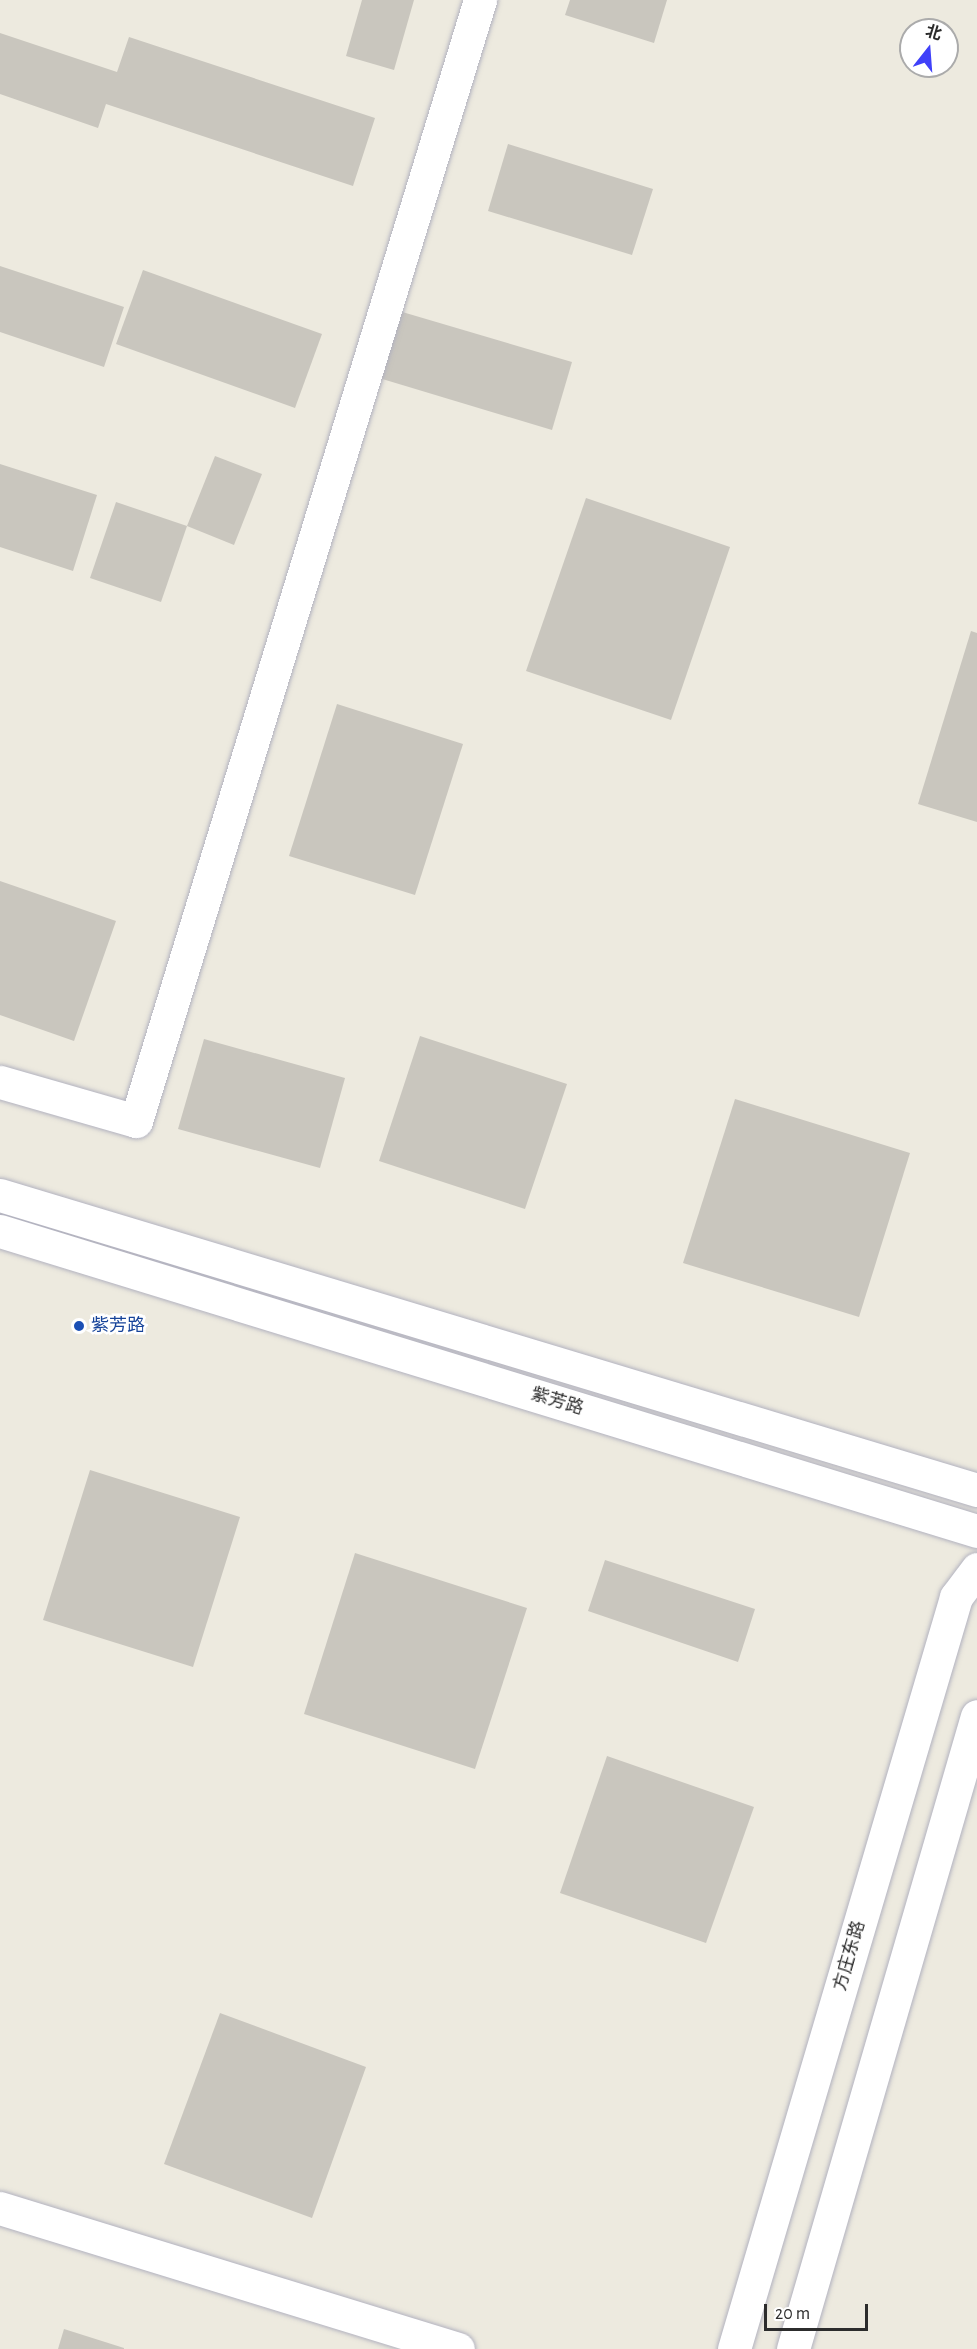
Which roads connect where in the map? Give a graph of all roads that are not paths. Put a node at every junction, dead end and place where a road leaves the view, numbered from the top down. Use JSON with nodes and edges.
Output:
{"nodes":[{"id":1,"x":480,"y":0,"type":"edge"},
{"id":2,"x":0,"y":1082,"type":"edge"},
{"id":3,"x":0,"y":1196,"type":"edge"},
{"id":4,"x":0,"y":1231,"type":"edge"},
{"id":5,"x":977,"y":1490,"type":"edge"},
{"id":6,"x":977,"y":1531,"type":"edge"},
{"id":7,"x":977,"y":1569,"type":"edge"},
{"id":8,"x":977,"y":1716,"type":"edge"},
{"id":9,"x":0,"y":2208,"type":"edge"},
{"id":10,"x":458,"y":2349,"type":"edge"},
{"id":11,"x":734,"y":2349,"type":"edge"},
{"id":12,"x":793,"y":2349,"type":"edge"}],
"edges":[{"from":1,"to":2,"type":"street"},
{"from":3,"to":5,"type":"street","name":"紫芳路"},
{"from":4,"to":6,"type":"street","name":"紫芳路"},
{"from":7,"to":11,"type":"street","name":"方庄东路"},
{"from":8,"to":12,"type":"street"},
{"from":9,"to":10,"type":"street"}]}
